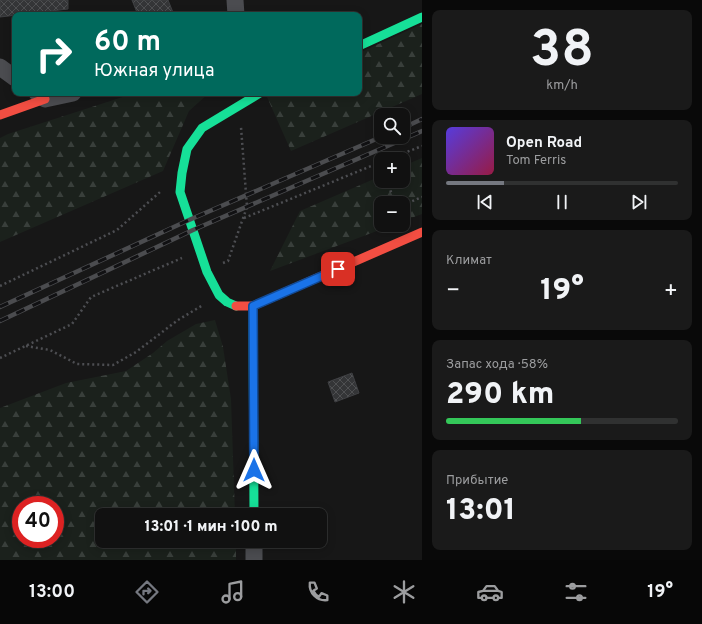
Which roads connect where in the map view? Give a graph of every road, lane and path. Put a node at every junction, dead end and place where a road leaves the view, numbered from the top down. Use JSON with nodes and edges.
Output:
{"nodes":[{"id":1,"x":235,"y":0,"type":"edge"},
{"id":2,"x":236,"y":12,"type":"edge"},
{"id":3,"x":422,"y":17,"type":"edge"},
{"id":4,"x":362,"y":45,"type":"edge"},
{"id":5,"x":0,"y":68,"type":"edge"},
{"id":6,"x":12,"y":76,"type":"edge"},
{"id":7,"x":41,"y":96,"type":"edge"},
{"id":8,"x":254,"y":96,"type":"edge"},
{"id":9,"x":239,"y":105,"type":"junction"},
{"id":10,"x":0,"y":115,"type":"edge"},
{"id":11,"x":422,"y":146,"type":"edge"},
{"id":12,"x":407,"y":152,"type":"edge"},
{"id":13,"x":374,"y":167,"type":"edge"},
{"id":14,"x":182,"y":173,"type":"junction"},
{"id":15,"x":422,"y":197,"type":"edge"},
{"id":16,"x":410,"y":202,"type":"edge"},
{"id":17,"x":243,"y":218,"type":"junction"},
{"id":18,"x":422,"y":232,"type":"edge"},
{"id":19,"x":200,"y":250,"type":"junction"},
{"id":20,"x":206,"y":272,"type":"junction"},
{"id":21,"x":0,"y":286,"type":"edge"},
{"id":22,"x":219,"y":295,"type":"junction"},
{"id":23,"x":253,"y":306,"type":"junction"},
{"id":24,"x":25,"y":346,"type":"junction"},
{"id":25,"x":0,"y":358,"type":"edge"},
{"id":26,"x":254,"y":508,"type":"edge"},
{"id":27,"x":254,"y":548,"type":"edge"},
{"id":28,"x":254,"y":560,"type":"edge"}],
"edges":[{"from":1,"to":2,"type":"street"},
{"from":3,"to":4,"type":"street"},
{"from":5,"to":6,"type":"street"},
{"from":7,"to":10,"type":"street"},
{"from":8,"to":9,"type":"street"},
{"from":9,"to":14,"type":"street"},
{"from":9,"to":17,"type":"path"},
{"from":11,"to":12,"type":"path"},
{"from":13,"to":17,"type":"path"},
{"from":14,"to":19,"type":"street"},
{"from":14,"to":21,"type":"path"},
{"from":15,"to":16,"type":"path"},
{"from":17,"to":20,"type":"path"},
{"from":18,"to":23,"type":"street"},
{"from":19,"to":20,"type":"street"},
{"from":19,"to":24,"type":"path"},
{"from":20,"to":22,"type":"street"},
{"from":22,"to":23,"type":"street"},
{"from":22,"to":24,"type":"path"},
{"from":23,"to":26,"type":"street"},
{"from":24,"to":25,"type":"path"},
{"from":27,"to":28,"type":"street"}]}
